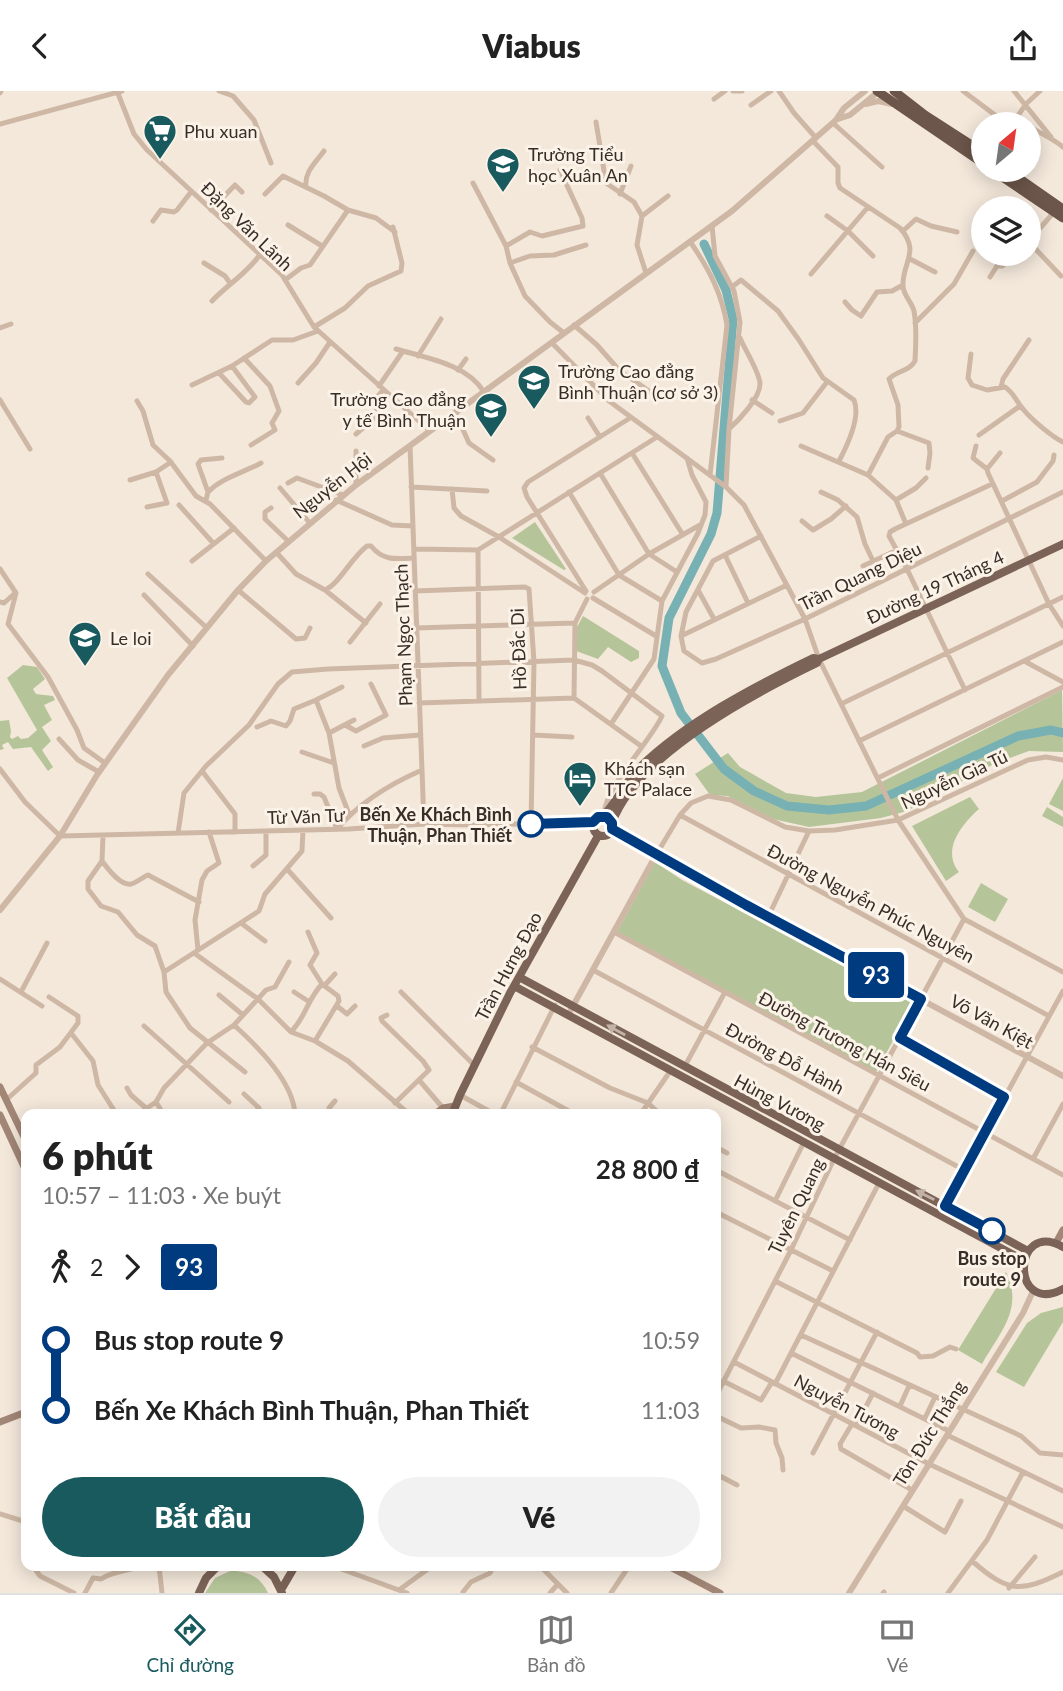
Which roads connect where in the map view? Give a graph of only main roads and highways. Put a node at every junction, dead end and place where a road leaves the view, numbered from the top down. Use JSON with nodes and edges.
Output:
{"nodes":[{"id":1,"x":878,"y":91,"type":"edge"},
{"id":2,"x":894,"y":91,"type":"edge"},
{"id":3,"x":907,"y":91,"type":"edge"},
{"id":4,"x":925,"y":115,"type":"junction"},
{"id":5,"x":971,"y":145,"type":"edge"},
{"id":6,"x":971,"y":155,"type":"edge"},
{"id":7,"x":1012,"y":182,"type":"edge"},
{"id":8,"x":1022,"y":182,"type":"edge"},
{"id":9,"x":1058,"y":210,"type":"edge"},
{"id":10,"x":1063,"y":218,"type":"edge"},
{"id":11,"x":1063,"y":544,"type":"edge"},
{"id":12,"x":680,"y":740,"type":"junction"},
{"id":13,"x":603,"y":816,"type":"junction"},
{"id":14,"x":612,"y":826,"type":"junction"},
{"id":15,"x":598,"y":835,"type":"junction"},
{"id":16,"x":519,"y":977,"type":"junction"},
{"id":17,"x":514,"y":986,"type":"junction"},
{"id":18,"x":682,"y":1072,"type":"junction"},
{"id":19,"x":0,"y":1087,"type":"edge"},
{"id":20,"x":3,"y":1101,"type":"edge"},
{"id":21,"x":454,"y":1109,"type":"edge"},
{"id":22,"x":0,"y":1115,"type":"edge"},
{"id":23,"x":21,"y":1133,"type":"edge"},
{"id":24,"x":837,"y":1155,"type":"junction"},
{"id":25,"x":21,"y":1160,"type":"edge"},
{"id":26,"x":1063,"y":1230,"type":"edge"},
{"id":27,"x":1059,"y":1245,"type":"edge"},
{"id":28,"x":1028,"y":1251,"type":"junction"},
{"id":29,"x":1023,"y":1260,"type":"junction"},
{"id":30,"x":1063,"y":1289,"type":"edge"},
{"id":31,"x":21,"y":1414,"type":"edge"},
{"id":32,"x":0,"y":1422,"type":"edge"},
{"id":33,"x":211,"y":1571,"type":"edge"},
{"id":34,"x":267,"y":1571,"type":"edge"},
{"id":35,"x":292,"y":1571,"type":"edge"},
{"id":36,"x":676,"y":1571,"type":"edge"},
{"id":37,"x":708,"y":1590,"type":"edge"},
{"id":38,"x":281,"y":1591,"type":"edge"},
{"id":39,"x":198,"y":1593,"type":"edge"},
{"id":40,"x":720,"y":1593,"type":"edge"}],
"edges":[{"from":1,"to":6,"type":"highway"},
{"from":2,"to":4,"type":"highway"},
{"from":3,"to":4,"type":"highway"},
{"from":4,"to":5,"type":"highway"},
{"from":7,"to":9,"type":"highway"},
{"from":8,"to":9,"type":"highway"},
{"from":9,"to":10,"type":"highway"},
{"from":11,"to":12,"type":"main road","name":"Đường 19 Tháng 4"},
{"from":12,"to":13,"type":"main road"},
{"from":12,"to":14,"type":"main road"},
{"from":13,"to":14,"type":"main road"},
{"from":13,"to":15,"type":"main road"},
{"from":14,"to":15,"type":"main road"},
{"from":15,"to":16,"type":"main road","name":"Trần Hưng Đạo"},
{"from":16,"to":17,"type":"main road","name":"Trần Hưng Đạo"},
{"from":18,"to":16,"type":"main road","name":"Hùng Vương","one_way":true},
{"from":17,"to":18,"type":"main road","name":"Hùng Vương"},
{"from":17,"to":21,"type":"main road","name":"Trần Hưng Đạo"},
{"from":18,"to":24,"type":"main road","name":"Hùng Vương"},
{"from":18,"to":24,"type":"main road","name":"Hùng Vương"},
{"from":19,"to":20,"type":"main road"},
{"from":20,"to":23,"type":"main road"},
{"from":22,"to":25,"type":"main road"},
{"from":28,"to":24,"type":"main road","name":"Hùng Vương","one_way":true},
{"from":24,"to":29,"type":"main road","name":"Hùng Vương"},
{"from":26,"to":27,"type":"main road"},
{"from":27,"to":28,"type":"main road"},
{"from":28,"to":29,"type":"main road"},
{"from":29,"to":30,"type":"main road"},
{"from":31,"to":32,"type":"main road"},
{"from":33,"to":39,"type":"main road"},
{"from":34,"to":38,"type":"main road"},
{"from":35,"to":38,"type":"main road"},
{"from":36,"to":37,"type":"main road"},
{"from":37,"to":40,"type":"main road"}]}
